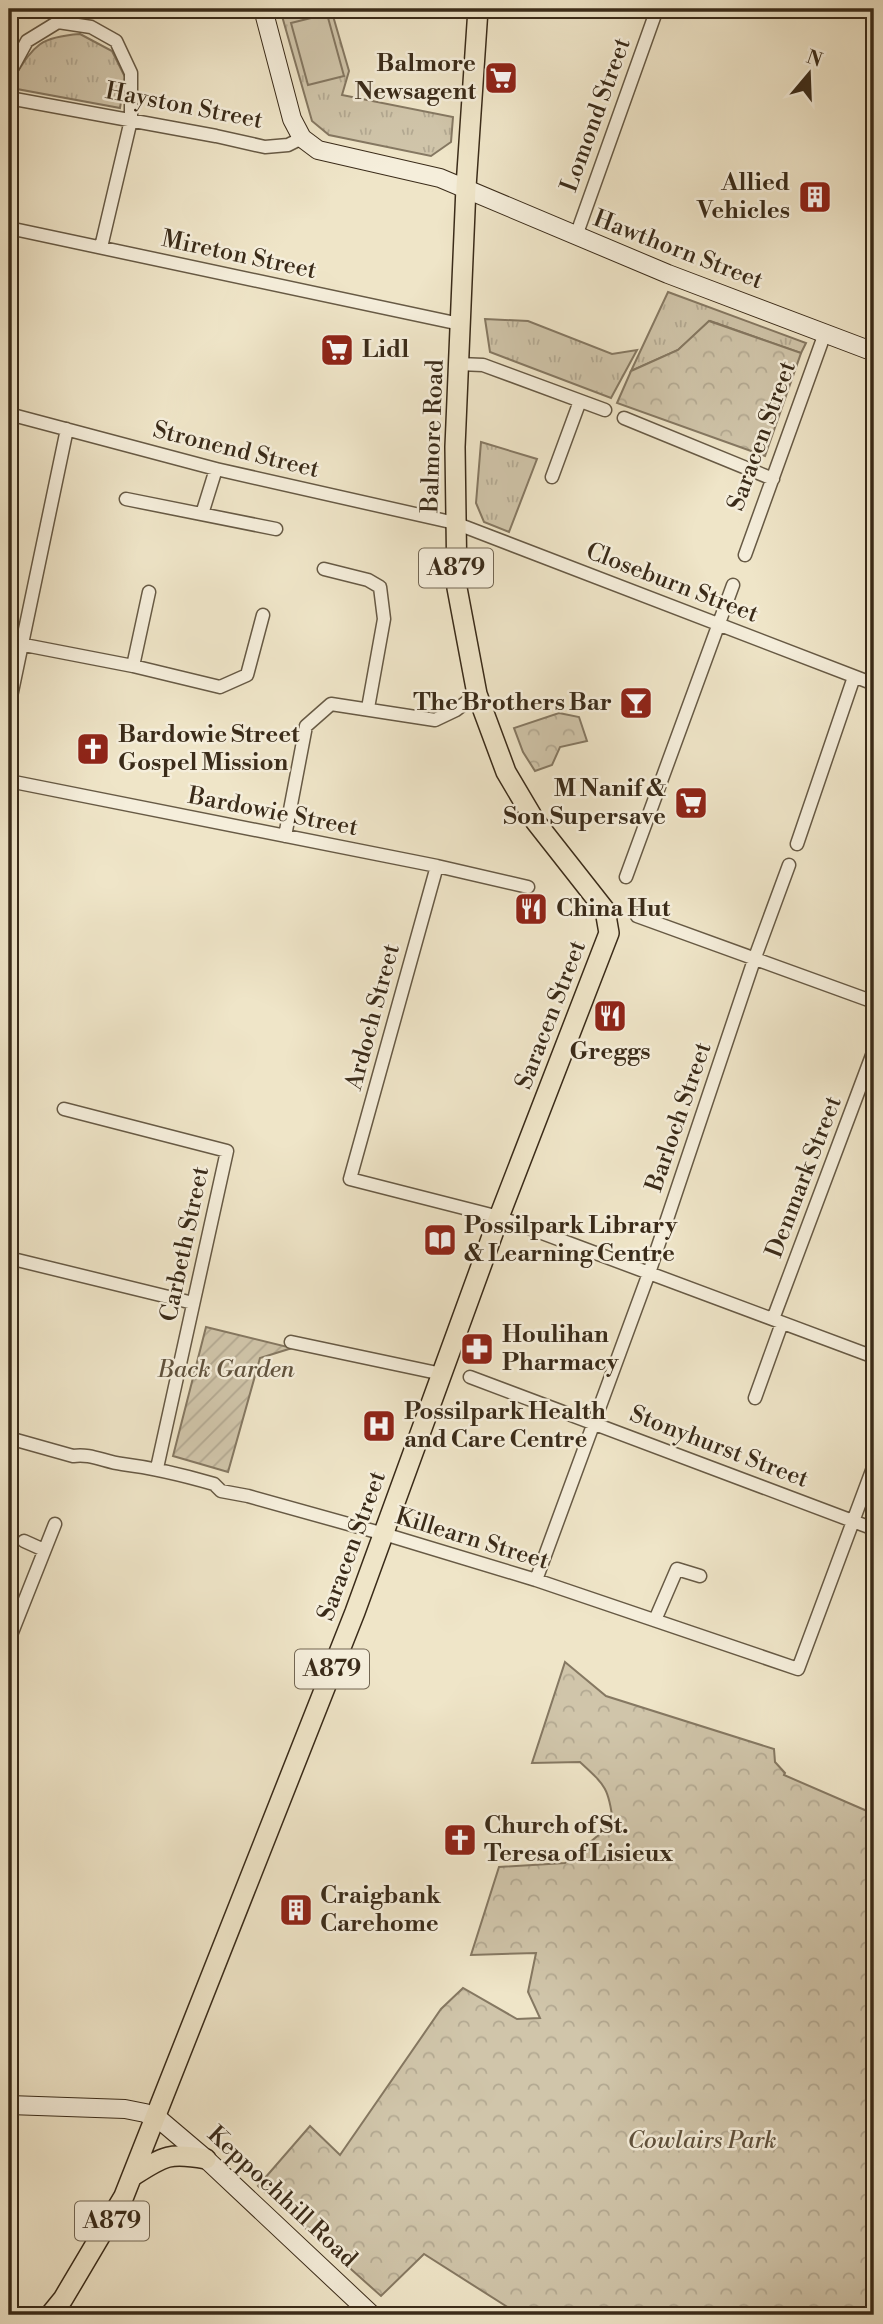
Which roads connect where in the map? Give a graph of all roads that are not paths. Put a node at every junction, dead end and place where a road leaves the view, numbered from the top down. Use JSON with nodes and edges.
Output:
{"nodes":[{"id":1,"x":263,"y":9,"type":"edge"},
{"id":2,"x":478,"y":9,"type":"edge"},
{"id":3,"x":657,"y":9,"type":"edge"},
{"id":4,"x":9,"y":74,"type":"edge"},
{"id":5,"x":9,"y":98,"type":"edge"},
{"id":6,"x":131,"y":120,"type":"junction"},
{"id":7,"x":302,"y":138,"type":"junction"},
{"id":8,"x":466,"y":187,"type":"junction"},
{"id":9,"x":9,"y":228,"type":"edge"},
{"id":10,"x":576,"y":236,"type":"junction"},
{"id":11,"x":101,"y":247,"type":"junction"},
{"id":12,"x":460,"y":324,"type":"junction"},
{"id":13,"x":825,"y":333,"type":"junction"},
{"id":14,"x":874,"y":352,"type":"edge"},
{"id":15,"x":459,"y":364,"type":"junction"},
{"id":16,"x":580,"y":401,"type":"junction"},
{"id":17,"x":605,"y":410,"type":"dead end"},
{"id":18,"x":9,"y":414,"type":"edge"},
{"id":19,"x":624,"y":418,"type":"dead end"},
{"id":20,"x":67,"y":429,"type":"junction"},
{"id":21,"x":216,"y":468,"type":"junction"},
{"id":22,"x":552,"y":477,"type":"dead end"},
{"id":23,"x":773,"y":479,"type":"junction"},
{"id":24,"x":126,"y":499,"type":"dead end"},
{"id":25,"x":202,"y":514,"type":"junction"},
{"id":26,"x":455,"y":523,"type":"junction"},
{"id":27,"x":276,"y":529,"type":"dead end"},
{"id":28,"x":746,"y":555,"type":"dead end"},
{"id":29,"x":324,"y":569,"type":"dead end"},
{"id":30,"x":733,"y":585,"type":"dead end"},
{"id":31,"x":149,"y":592,"type":"dead end"},
{"id":32,"x":263,"y":615,"type":"dead end"},
{"id":33,"x":719,"y":623,"type":"junction"},
{"id":34,"x":15,"y":643,"type":"edge"},
{"id":35,"x":133,"y":666,"type":"junction"},
{"id":36,"x":855,"y":677,"type":"junction"},
{"id":37,"x":874,"y":684,"type":"edge"},
{"id":38,"x":477,"y":694,"type":"junction"},
{"id":39,"x":9,"y":706,"type":"edge"},
{"id":40,"x":368,"y":708,"type":"junction"},
{"id":41,"x":9,"y":781,"type":"edge"},
{"id":42,"x":285,"y":836,"type":"junction"},
{"id":43,"x":797,"y":844,"type":"dead end"},
{"id":44,"x":789,"y":865,"type":"dead end"},
{"id":45,"x":437,"y":866,"type":"junction"},
{"id":46,"x":626,"y":877,"type":"dead end"},
{"id":47,"x":528,"y":887,"type":"dead end"},
{"id":48,"x":605,"y":910,"type":"joint"},
{"id":49,"x":637,"y":916,"type":"dead end"},
{"id":50,"x":754,"y":960,"type":"junction"},
{"id":51,"x":874,"y":1002,"type":"edge"},
{"id":52,"x":874,"y":1050,"type":"edge"},
{"id":53,"x":64,"y":1109,"type":"dead end"},
{"id":54,"x":499,"y":1217,"type":"junction"},
{"id":55,"x":9,"y":1258,"type":"edge"},
{"id":56,"x":649,"y":1273,"type":"junction"},
{"id":57,"x":193,"y":1303,"type":"junction"},
{"id":58,"x":777,"y":1321,"type":"junction"},
{"id":59,"x":291,"y":1342,"type":"dead end"},
{"id":60,"x":874,"y":1357,"type":"edge"},
{"id":61,"x":442,"y":1374,"type":"junction"},
{"id":62,"x":470,"y":1377,"type":"dead end"},
{"id":63,"x":755,"y":1398,"type":"dead end"},
{"id":64,"x":593,"y":1422,"type":"junction"},
{"id":65,"x":9,"y":1438,"type":"edge"},
{"id":66,"x":874,"y":1465,"type":"edge"},
{"id":67,"x":157,"y":1468,"type":"junction"},
{"id":68,"x":853,"y":1521,"type":"junction"},
{"id":69,"x":55,"y":1524,"type":"dead end"},
{"id":70,"x":874,"y":1529,"type":"edge"},
{"id":71,"x":384,"y":1534,"type":"junction"},
{"id":72,"x":24,"y":1541,"type":"dead end"},
{"id":73,"x":44,"y":1550,"type":"junction"},
{"id":74,"x":699,"y":1576,"type":"dead end"},
{"id":75,"x":536,"y":1580,"type":"junction"},
{"id":76,"x":13,"y":1616,"type":"edge"},
{"id":77,"x":655,"y":1620,"type":"junction"},
{"id":78,"x":9,"y":1640,"type":"edge"},
{"id":79,"x":9,"y":2105,"type":"edge"},
{"id":80,"x":156,"y":2117,"type":"junction"},
{"id":81,"x":206,"y":2159,"type":"junction"},
{"id":82,"x":132,"y":2176,"type":"junction"},
{"id":83,"x":50,"y":2315,"type":"edge"},
{"id":84,"x":372,"y":2315,"type":"edge"}],
"edges":[{"from":1,"to":7,"type":"main road"},
{"from":2,"to":8,"type":"main road","name":"Balmore Road","number":"A879"},
{"from":3,"to":10,"type":"street","name":"Lomond Street"},
{"from":4,"to":6,"type":"street"},
{"from":5,"to":6,"type":"street","name":"Hayston Street"},
{"from":6,"to":7,"type":"street","name":"Hayston Street"},
{"from":6,"to":11,"type":"street"},
{"from":7,"to":8,"type":"main road"},
{"from":8,"to":10,"type":"main road","name":"Hawthorn Street"},
{"from":8,"to":12,"type":"main road","name":"Balmore Road","number":"A879"},
{"from":9,"to":11,"type":"street","name":"Mireton Street"},
{"from":10,"to":13,"type":"main road","name":"Hawthorn Street"},
{"from":11,"to":12,"type":"street","name":"Mireton Street"},
{"from":12,"to":15,"type":"main road","name":"Balmore Road","number":"A879"},
{"from":13,"to":14,"type":"main road","name":"Hawthorn Street"},
{"from":13,"to":23,"type":"street","name":"Saracen Street"},
{"from":15,"to":16,"type":"street"},
{"from":15,"to":26,"type":"main road","name":"Balmore Road","number":"A879"},
{"from":16,"to":17,"type":"street"},
{"from":16,"to":22,"type":"street"},
{"from":18,"to":20,"type":"street","name":"Stronend Street"},
{"from":19,"to":23,"type":"street"},
{"from":20,"to":21,"type":"street","name":"Stronend Street"},
{"from":20,"to":34,"type":"street"},
{"from":21,"to":25,"type":"street"},
{"from":21,"to":26,"type":"street","name":"Stronend Street"},
{"from":23,"to":28,"type":"street","name":"Saracen Street"},
{"from":24,"to":25,"type":"street"},
{"from":25,"to":27,"type":"street"},
{"from":26,"to":33,"type":"street","name":"Closeburn Street"},
{"from":26,"to":38,"type":"main road","name":"Balmore Road","number":"A879"},
{"from":29,"to":40,"type":"street"},
{"from":30,"to":33,"type":"street"},
{"from":31,"to":35,"type":"street"},
{"from":32,"to":35,"type":"street"},
{"from":33,"to":36,"type":"street","name":"Closeburn Street"},
{"from":33,"to":46,"type":"street"},
{"from":34,"to":35,"type":"street"},
{"from":34,"to":39,"type":"street"},
{"from":36,"to":37,"type":"street","name":"Closeburn Street"},
{"from":36,"to":43,"type":"street"},
{"from":38,"to":40,"type":"street"},
{"from":38,"to":48,"type":"main road","name":"Balmore Road","number":"A879"},
{"from":40,"to":42,"type":"street"},
{"from":41,"to":42,"type":"street","name":"Bardowie Street"},
{"from":42,"to":45,"type":"street","name":"Bardowie Street"},
{"from":44,"to":50,"type":"street","name":"Barloch Street"},
{"from":45,"to":47,"type":"street","name":"Bardowie Street"},
{"from":45,"to":54,"type":"street","name":"Ardoch Street"},
{"from":48,"to":54,"type":"main road","name":"Saracen Street","number":"A879"},
{"from":49,"to":50,"type":"street"},
{"from":50,"to":51,"type":"street"},
{"from":50,"to":56,"type":"street","name":"Barloch Street"},
{"from":52,"to":58,"type":"street","name":"Denmark Street"},
{"from":53,"to":57,"type":"street","name":"Carbeth Street"},
{"from":54,"to":56,"type":"street"},
{"from":54,"to":61,"type":"main road","name":"Saracen Street","number":"A879"},
{"from":55,"to":57,"type":"street"},
{"from":56,"to":58,"type":"street"},
{"from":56,"to":64,"type":"street","name":"Barloch Street"},
{"from":57,"to":67,"type":"street","name":"Carbeth Street"},
{"from":58,"to":60,"type":"street"},
{"from":58,"to":63,"type":"street","name":"Denmark Street"},
{"from":59,"to":61,"type":"street"},
{"from":61,"to":71,"type":"main road","name":"Saracen Street","number":"A879"},
{"from":62,"to":64,"type":"street","name":"Stonyhurst Street"},
{"from":64,"to":68,"type":"street","name":"Stonyhurst Street"},
{"from":64,"to":75,"type":"street","name":"Barloch Street"},
{"from":65,"to":67,"type":"street","name":"Killearn Street"},
{"from":66,"to":68,"type":"street"},
{"from":67,"to":71,"type":"street","name":"Killearn Street"},
{"from":68,"to":70,"type":"street","name":"Stonyhurst Street"},
{"from":68,"to":77,"type":"street","name":"Killearn Street"},
{"from":69,"to":73,"type":"street"},
{"from":71,"to":75,"type":"street","name":"Killearn Street"},
{"from":71,"to":80,"type":"main road","name":"Saracen Street","number":"A879"},
{"from":72,"to":73,"type":"street"},
{"from":73,"to":76,"type":"street"},
{"from":74,"to":77,"type":"street"},
{"from":75,"to":77,"type":"street","name":"Killearn Street"},
{"from":76,"to":78,"type":"street"},
{"from":79,"to":80,"type":"main road"},
{"from":80,"to":81,"type":"main road","name":"Keppochhill Road"},
{"from":80,"to":82,"type":"main road","number":"A879"},
{"from":81,"to":82,"type":"main road"},
{"from":81,"to":84,"type":"main road","name":"Keppochhill Road"},
{"from":82,"to":83,"type":"main road","number":"A879"}]}
